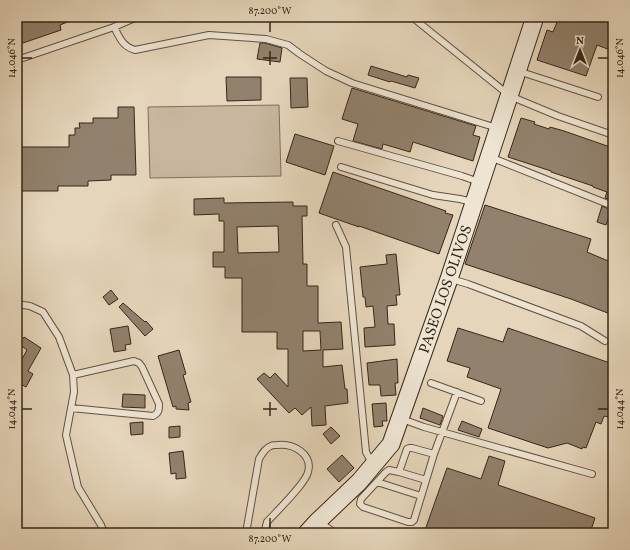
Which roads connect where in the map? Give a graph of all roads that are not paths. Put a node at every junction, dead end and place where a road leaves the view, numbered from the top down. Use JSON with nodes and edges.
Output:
{"nodes":[{"id":1,"x":138,"y":17,"type":"edge"},
{"id":2,"x":412,"y":17,"type":"edge"},
{"id":3,"x":535,"y":17,"type":"edge"},
{"id":4,"x":114,"y":27,"type":"junction"},
{"id":5,"x":17,"y":60,"type":"edge"},
{"id":6,"x":518,"y":71,"type":"junction"},
{"id":7,"x":510,"y":96,"type":"junction"},
{"id":8,"x":598,"y":97,"type":"dead end"},
{"id":9,"x":499,"y":128,"type":"junction"},
{"id":10,"x":613,"y":135,"type":"edge"},
{"id":11,"x":338,"y":141,"type":"dead end"},
{"id":12,"x":490,"y":157,"type":"junction"},
{"id":13,"x":341,"y":167,"type":"dead end"},
{"id":14,"x":481,"y":183,"type":"junction"},
{"id":15,"x":474,"y":203,"type":"junction"},
{"id":16,"x":613,"y":206,"type":"edge"},
{"id":17,"x":336,"y":225,"type":"dead end"},
{"id":18,"x":449,"y":279,"type":"junction"},
{"id":19,"x":17,"y":304,"type":"edge"},
{"id":20,"x":605,"y":341,"type":"dead end"},
{"id":21,"x":73,"y":375,"type":"junction"},
{"id":22,"x":431,"y":383,"type":"dead end"},
{"id":23,"x":457,"y":392,"type":"junction"},
{"id":24,"x":481,"y":401,"type":"dead end"},
{"id":25,"x":71,"y":408,"type":"junction"},
{"id":26,"x":400,"y":418,"type":"junction"},
{"id":27,"x":442,"y":432,"type":"junction"},
{"id":28,"x":434,"y":454,"type":"junction"},
{"id":29,"x":399,"y":472,"type":"junction"},
{"id":30,"x":375,"y":474,"type":"junction"},
{"id":31,"x":592,"y":474,"type":"dead end"},
{"id":32,"x":426,"y":480,"type":"junction"},
{"id":33,"x":421,"y":496,"type":"junction"},
{"id":34,"x":312,"y":528,"type":"edge"},
{"id":35,"x":104,"y":533,"type":"edge"},
{"id":36,"x":246,"y":533,"type":"edge"},
{"id":37,"x":266,"y":533,"type":"edge"},
{"id":38,"x":335,"y":533,"type":"edge"}],
"edges":[{"from":1,"to":4,"type":"lane"},
{"from":2,"to":7,"type":"lane"},
{"from":3,"to":6,"type":"street","name":"PASEO LOS OLIVOS"},
{"from":4,"to":5,"type":"lane"},
{"from":4,"to":9,"type":"lane"},
{"from":6,"to":7,"type":"street","name":"PASEO LOS OLIVOS"},
{"from":6,"to":8,"type":"lane"},
{"from":7,"to":9,"type":"street","name":"PASEO LOS OLIVOS"},
{"from":7,"to":10,"type":"lane"},
{"from":9,"to":12,"type":"street","name":"PASEO LOS OLIVOS"},
{"from":11,"to":14,"type":"lane"},
{"from":12,"to":14,"type":"street","name":"PASEO LOS OLIVOS"},
{"from":12,"to":16,"type":"lane"},
{"from":13,"to":15,"type":"lane"},
{"from":14,"to":15,"type":"street","name":"PASEO LOS OLIVOS"},
{"from":15,"to":18,"type":"street","name":"PASEO LOS OLIVOS"},
{"from":17,"to":30,"type":"lane"},
{"from":18,"to":20,"type":"lane"},
{"from":18,"to":26,"type":"street","name":"PASEO LOS OLIVOS"},
{"from":19,"to":21,"type":"lane"},
{"from":21,"to":25,"type":"lane"},
{"from":21,"to":25,"type":"lane"},
{"from":22,"to":23,"type":"lane"},
{"from":23,"to":24,"type":"lane"},
{"from":23,"to":27,"type":"lane"},
{"from":25,"to":35,"type":"lane"},
{"from":26,"to":27,"type":"lane"},
{"from":26,"to":30,"type":"street","name":"PASEO LOS OLIVOS"},
{"from":27,"to":28,"type":"lane"},
{"from":27,"to":31,"type":"lane"},
{"from":28,"to":29,"type":"lane"},
{"from":28,"to":32,"type":"lane"},
{"from":29,"to":30,"type":"lane"},
{"from":29,"to":32,"type":"lane"},
{"from":30,"to":33,"type":"lane"},
{"from":30,"to":33,"type":"lane"},
{"from":30,"to":34,"type":"street","name":"PASEO LOS OLIVOS"},
{"from":32,"to":33,"type":"lane"},
{"from":34,"to":38,"type":"lane"},
{"from":36,"to":37,"type":"lane"}]}
